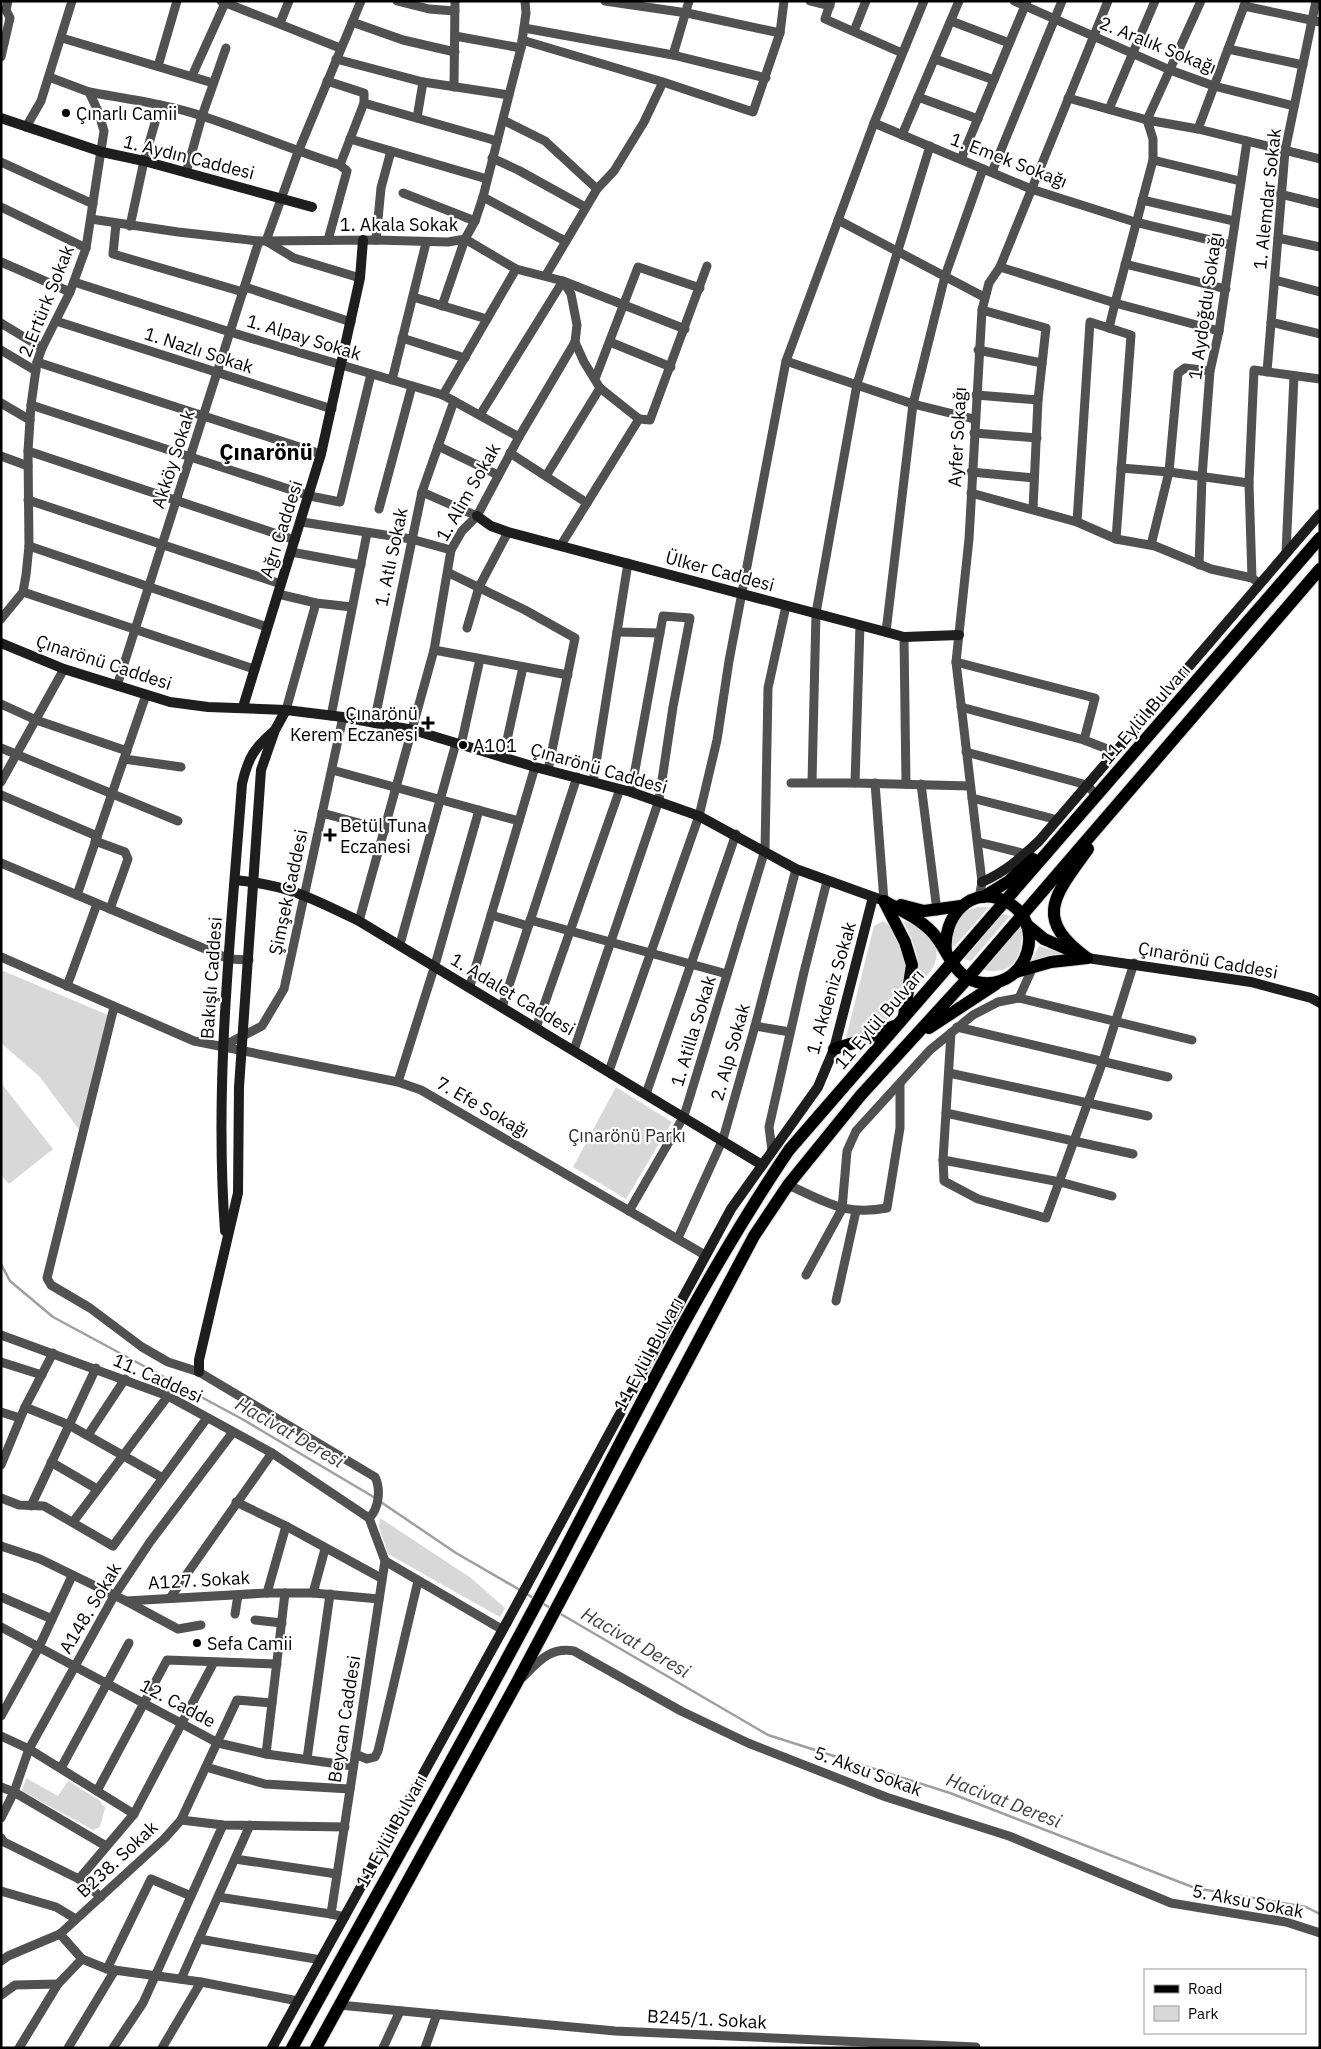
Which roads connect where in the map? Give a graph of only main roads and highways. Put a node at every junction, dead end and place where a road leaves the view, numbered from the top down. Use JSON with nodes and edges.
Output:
{"nodes":[{"id":1,"x":1,"y":118,"type":"edge"},
{"id":2,"x":312,"y":207,"type":"dead end"},
{"id":3,"x":363,"y":240,"type":"road end"},
{"id":4,"x":1320,"y":514,"type":"edge"},
{"id":5,"x":477,"y":516,"type":"road end"},
{"id":6,"x":1320,"y":538,"type":"edge"},
{"id":7,"x":1320,"y":569,"type":"edge"},
{"id":8,"x":959,"y":634,"type":"road end"},
{"id":9,"x":1,"y":643,"type":"edge"},
{"id":10,"x":243,"y":707,"type":"junction"},
{"id":11,"x":286,"y":710,"type":"junction"},
{"id":12,"x":275,"y":730,"type":"junction"},
{"id":13,"x":1139,"y":778,"type":"junction"},
{"id":14,"x":1072,"y":824,"type":"junction"},
{"id":15,"x":235,"y":880,"type":"junction"},
{"id":16,"x":254,"y":882,"type":"junction"},
{"id":17,"x":982,"y":882,"type":"road end"},
{"id":18,"x":981,"y":898,"type":"junction"},
{"id":19,"x":879,"y":899,"type":"junction"},
{"id":20,"x":1006,"y":902,"type":"junction"},
{"id":21,"x":961,"y":906,"type":"junction"},
{"id":22,"x":1024,"y":920,"type":"junction"},
{"id":23,"x":949,"y":957,"type":"junction"},
{"id":24,"x":1087,"y":958,"type":"junction"},
{"id":25,"x":1016,"y":972,"type":"junction"},
{"id":26,"x":968,"y":978,"type":"junction"},
{"id":27,"x":1000,"y":982,"type":"junction"},
{"id":28,"x":1320,"y":1003,"type":"edge"},
{"id":29,"x":901,"y":1021,"type":"junction"},
{"id":30,"x":908,"y":1042,"type":"junction"},
{"id":31,"x":834,"y":1048,"type":"junction"},
{"id":32,"x":762,"y":1165,"type":"junction"},
{"id":33,"x":226,"y":1241,"type":"junction"},
{"id":34,"x":199,"y":1372,"type":"road end"},
{"id":35,"x":272,"y":2048,"type":"edge"},
{"id":36,"x":292,"y":2048,"type":"edge"},
{"id":37,"x":316,"y":2048,"type":"edge"}],
"edges":[{"from":1,"to":2,"type":"main road","name":"1. Aydın Caddesi"},
{"from":3,"to":10,"type":"main road","name":"Ağrı Caddesi"},
{"from":4,"to":17,"type":"main road"},
{"from":5,"to":8,"type":"main road","name":"Ülker Caddesi"},
{"from":6,"to":14,"type":"main road","name":"11 Eylül Bulvarı"},
{"from":7,"to":13,"type":"main road","name":"11 Eylül Bulvarı"},
{"from":9,"to":10,"type":"main road","name":"Çınarönü Caddesi"},
{"from":10,"to":11,"type":"main road","name":"Çınarönü Caddesi"},
{"from":11,"to":12,"type":"main road","name":"Bakışlı Caddesi"},
{"from":11,"to":19,"type":"main road","name":"Çınarönü Caddesi"},
{"from":12,"to":15,"type":"main road","name":"Bakışlı Caddesi"},
{"from":12,"to":16,"type":"main road","name":"Bakışlı Caddesi"},
{"from":13,"to":22,"type":"main road","name":"11 Eylül Bulvarı"},
{"from":13,"to":24,"type":"main road"},
{"from":14,"to":18,"type":"main road"},
{"from":14,"to":20,"type":"main road","name":"11 Eylül Bulvarı"},
{"from":15,"to":16,"type":"main road","name":"1. Adalet Caddesi"},
{"from":15,"to":33,"type":"main road","name":"Bakışlı Caddesi"},
{"from":16,"to":32,"type":"main road","name":"1. Adalet Caddesi"},
{"from":16,"to":33,"type":"main road","name":"Bakışlı Caddesi"},
{"from":18,"to":20,"type":"main road"},
{"from":18,"to":21,"type":"main road"},
{"from":19,"to":21,"type":"main road"},
{"from":19,"to":23,"type":"main road"},
{"from":19,"to":29,"type":"main road"},
{"from":19,"to":31,"type":"main road","name":"1. Akdeniz Sokak"},
{"from":20,"to":22,"type":"main road"},
{"from":20,"to":23,"type":"main road","name":"11 Eylül Bulvarı"},
{"from":21,"to":23,"type":"main road"},
{"from":22,"to":24,"type":"main road"},
{"from":22,"to":25,"type":"main road"},
{"from":22,"to":26,"type":"main road","name":"11 Eylül Bulvarı"},
{"from":23,"to":26,"type":"main road"},
{"from":23,"to":29,"type":"main road","name":"11 Eylül Bulvarı"},
{"from":24,"to":25,"type":"main road"},
{"from":24,"to":28,"type":"main road","name":"Çınarönü Caddesi"},
{"from":25,"to":27,"type":"main road"},
{"from":26,"to":27,"type":"main road"},
{"from":26,"to":30,"type":"main road","name":"11 Eylül Bulvarı"},
{"from":27,"to":30,"type":"main road"},
{"from":29,"to":31,"type":"main road"},
{"from":29,"to":36,"type":"main road","name":"11 Eylül Bulvarı"},
{"from":30,"to":37,"type":"main road","name":"11 Eylül Bulvarı"},
{"from":31,"to":32,"type":"main road","name":"1. Akdeniz Sokak"},
{"from":32,"to":35,"type":"main road","name":"1. Akdeniz Sokak"},
{"from":33,"to":34,"type":"main road","name":"Bakışlı Caddesi"}]}
